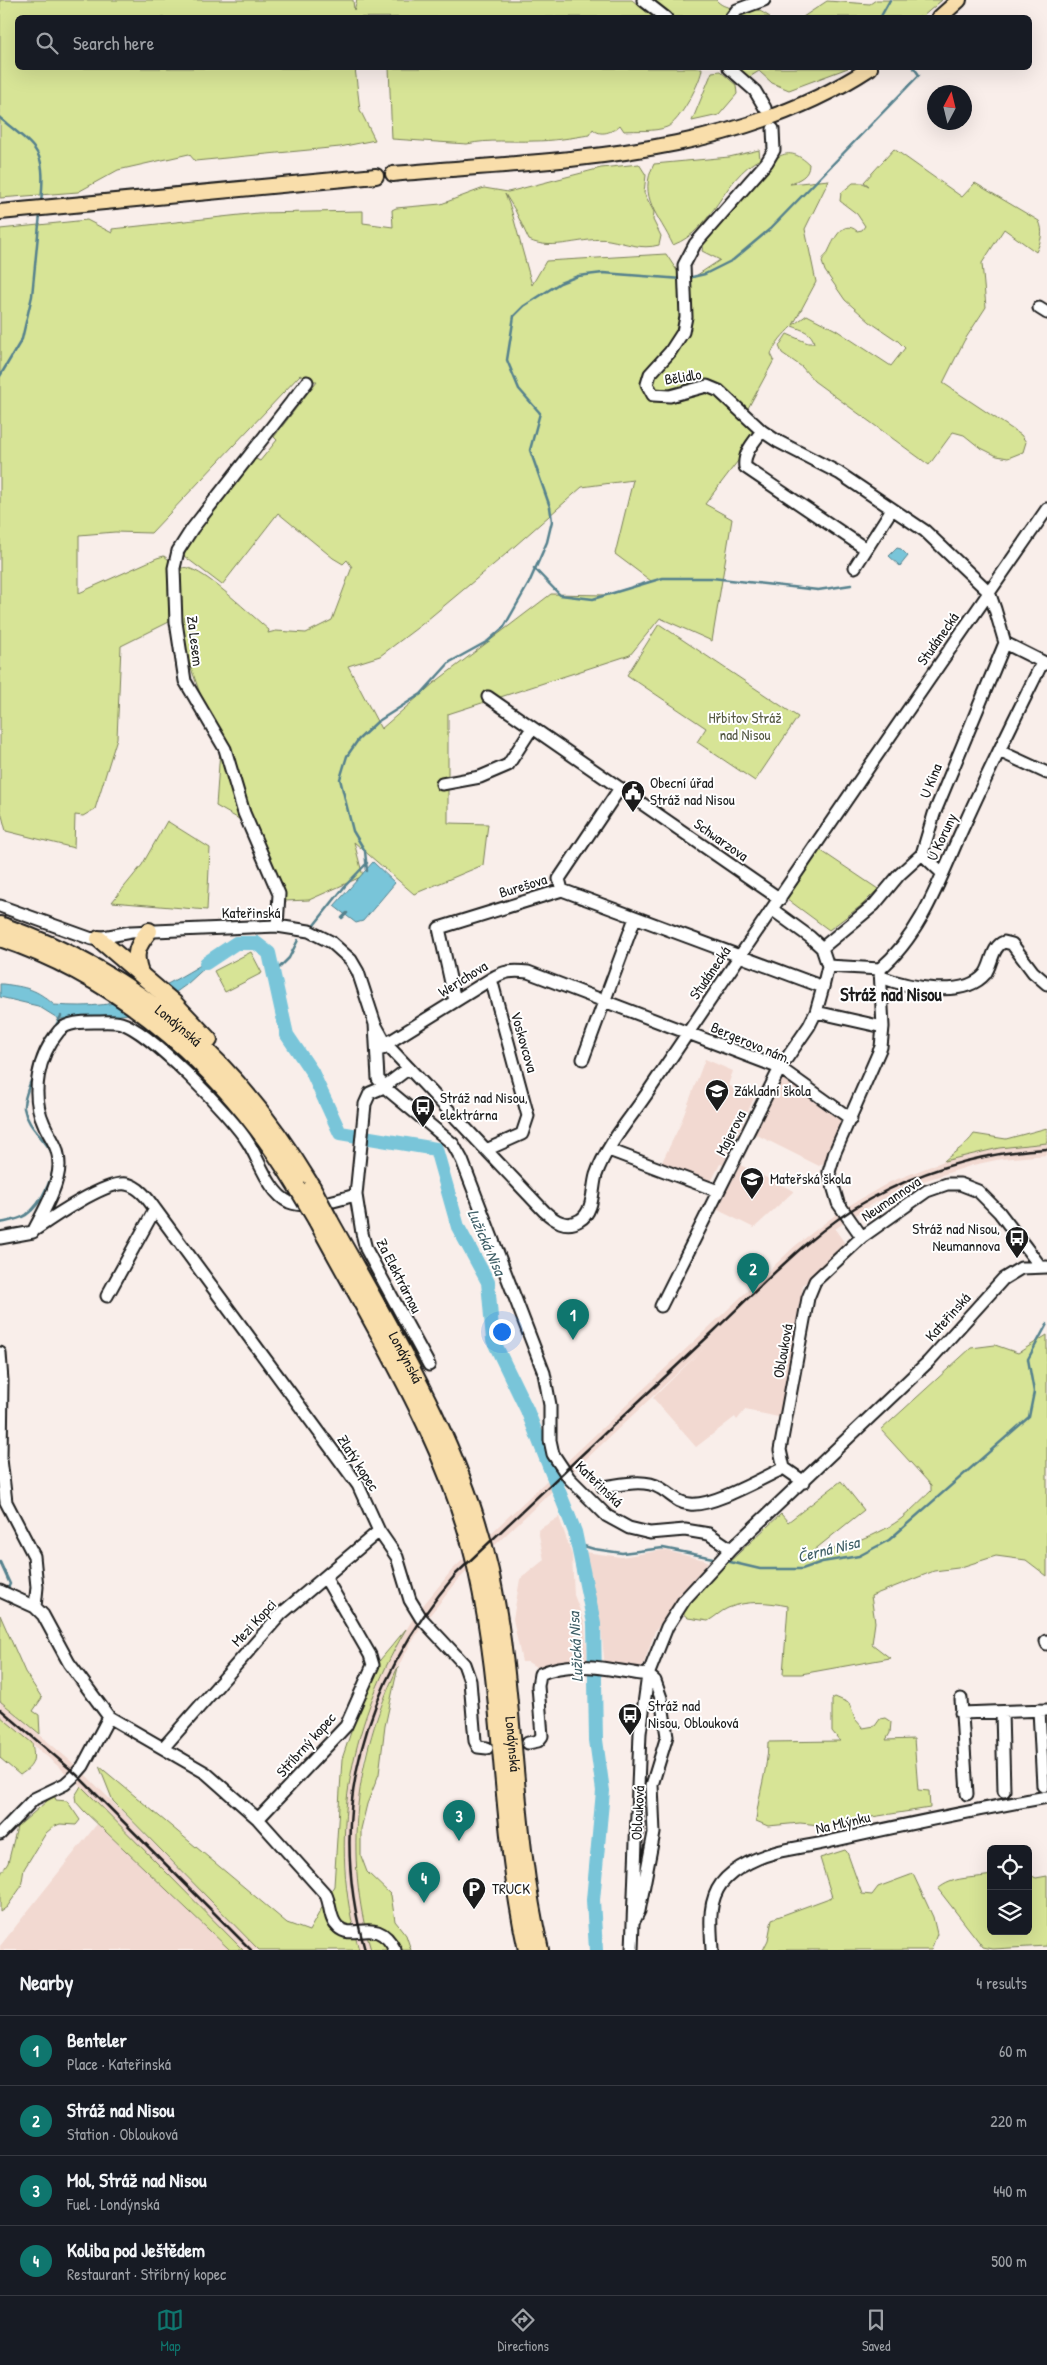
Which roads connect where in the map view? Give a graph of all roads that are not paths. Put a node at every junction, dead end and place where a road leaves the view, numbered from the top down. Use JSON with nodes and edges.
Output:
{"nodes":[{"id":1,"x":643,"y":0,"type":"edge"},
{"id":2,"x":764,"y":0,"type":"edge"},
{"id":3,"x":959,"y":0,"type":"edge"},
{"id":4,"x":662,"y":15,"type":"edge"},
{"id":5,"x":733,"y":15,"type":"edge"},
{"id":6,"x":942,"y":15,"type":"edge"},
{"id":7,"x":731,"y":70,"type":"edge"},
{"id":8,"x":866,"y":70,"type":"edge"},
{"id":9,"x":765,"y":108,"type":"dead end"},
{"id":10,"x":773,"y":129,"type":"dead end"},
{"id":11,"x":393,"y":174,"type":"dead end"},
{"id":12,"x":376,"y":176,"type":"dead end"},
{"id":13,"x":0,"y":212,"type":"edge"},
{"id":14,"x":307,"y":382,"type":"dead end"},
{"id":15,"x":762,"y":431,"type":"junction"},
{"id":16,"x":892,"y":509,"type":"junction"},
{"id":17,"x":1047,"y":509,"type":"edge"},
{"id":18,"x":866,"y":549,"type":"junction"},
{"id":19,"x":855,"y":568,"type":"dead end"},
{"id":20,"x":989,"y":592,"type":"junction"},
{"id":21,"x":1005,"y":643,"type":"junction"},
{"id":22,"x":1044,"y":663,"type":"edge"},
{"id":23,"x":488,"y":697,"type":"dead end"},
{"id":24,"x":532,"y":728,"type":"junction"},
{"id":25,"x":999,"y":751,"type":"junction"},
{"id":26,"x":1047,"y":774,"type":"edge"},
{"id":27,"x":442,"y":784,"type":"dead end"},
{"id":28,"x":620,"y":788,"type":"junction"},
{"id":29,"x":922,"y":854,"type":"junction"},
{"id":30,"x":942,"y":873,"type":"junction"},
{"id":31,"x":562,"y":890,"type":"junction"},
{"id":32,"x":780,"y":899,"type":"junction"},
{"id":33,"x":0,"y":906,"type":"edge"},
{"id":34,"x":772,"y":910,"type":"junction"},
{"id":35,"x":635,"y":918,"type":"junction"},
{"id":36,"x":0,"y":925,"type":"edge"},
{"id":37,"x":277,"y":926,"type":"junction"},
{"id":38,"x":149,"y":931,"type":"junction"},
{"id":39,"x":0,"y":938,"type":"edge"},
{"id":40,"x":99,"y":939,"type":"junction"},
{"id":41,"x":822,"y":948,"type":"junction"},
{"id":42,"x":740,"y":956,"type":"junction"},
{"id":43,"x":828,"y":966,"type":"junction"},
{"id":44,"x":140,"y":973,"type":"junction"},
{"id":45,"x":881,"y":973,"type":"junction"},
{"id":46,"x":491,"y":979,"type":"junction"},
{"id":47,"x":1047,"y":984,"type":"edge"},
{"id":48,"x":824,"y":987,"type":"junction"},
{"id":49,"x":455,"y":1001,"type":"junction"},
{"id":50,"x":605,"y":1002,"type":"junction"},
{"id":51,"x":160,"y":1009,"type":"junction"},
{"id":52,"x":816,"y":1012,"type":"junction"},
{"id":53,"x":375,"y":1024,"type":"junction"},
{"id":54,"x":883,"y":1027,"type":"junction"},
{"id":55,"x":687,"y":1033,"type":"junction"},
{"id":56,"x":386,"y":1044,"type":"junction"},
{"id":57,"x":377,"y":1056,"type":"junction"},
{"id":58,"x":583,"y":1059,"type":"dead end"},
{"id":59,"x":409,"y":1068,"type":"junction"},
{"id":60,"x":780,"y":1068,"type":"junction"},
{"id":61,"x":384,"y":1086,"type":"junction"},
{"id":62,"x":851,"y":1119,"type":"junction"},
{"id":63,"x":486,"y":1150,"type":"junction"},
{"id":64,"x":609,"y":1150,"type":"junction"},
{"id":65,"x":304,"y":1187,"type":"junction"},
{"id":66,"x":718,"y":1191,"type":"junction"},
{"id":67,"x":356,"y":1195,"type":"junction"},
{"id":68,"x":155,"y":1209,"type":"junction"},
{"id":69,"x":323,"y":1221,"type":"junction"},
{"id":70,"x":33,"y":1232,"type":"junction"},
{"id":71,"x":862,"y":1237,"type":"junction"},
{"id":72,"x":0,"y":1238,"type":"edge"},
{"id":73,"x":1044,"y":1267,"type":"edge"},
{"id":74,"x":107,"y":1296,"type":"dead end"},
{"id":75,"x":661,"y":1306,"type":"dead end"},
{"id":76,"x":0,"y":1353,"type":"edge"},
{"id":77,"x":429,"y":1365,"type":"dead end"},
{"id":78,"x":784,"y":1468,"type":"junction"},
{"id":79,"x":804,"y":1482,"type":"junction"},
{"id":80,"x":603,"y":1487,"type":"dead end"},
{"id":81,"x":379,"y":1531,"type":"junction"},
{"id":82,"x":731,"y":1549,"type":"junction"},
{"id":83,"x":325,"y":1577,"type":"junction"},
{"id":84,"x":1,"y":1592,"type":"edge"},
{"id":85,"x":35,"y":1607,"type":"junction"},
{"id":86,"x":648,"y":1675,"type":"junction"},
{"id":87,"x":961,"y":1699,"type":"dead end"},
{"id":88,"x":1043,"y":1710,"type":"edge"},
{"id":89,"x":1002,"y":1712,"type":"junction"},
{"id":90,"x":960,"y":1713,"type":"junction"},
{"id":91,"x":109,"y":1717,"type":"junction"},
{"id":92,"x":528,"y":1744,"type":"dead end"},
{"id":93,"x":163,"y":1748,"type":"junction"},
{"id":94,"x":487,"y":1748,"type":"dead end"},
{"id":95,"x":1004,"y":1791,"type":"dead end"},
{"id":96,"x":1045,"y":1791,"type":"edge"},
{"id":97,"x":967,"y":1794,"type":"dead end"},
{"id":98,"x":258,"y":1819,"type":"junction"},
{"id":99,"x":0,"y":1834,"type":"edge"},
{"id":100,"x":631,"y":1928,"type":"junction"},
{"id":101,"x":395,"y":1950,"type":"edge"},
{"id":102,"x":527,"y":1950,"type":"edge"},
{"id":103,"x":540,"y":1950,"type":"edge"},
{"id":104,"x":632,"y":1950,"type":"edge"},
{"id":105,"x":712,"y":1950,"type":"edge"}],
"edges":[{"from":1,"to":4,"type":"street"},
{"from":2,"to":5,"type":"street"},
{"from":3,"to":6,"type":"main road"},
{"from":7,"to":9,"type":"street"},
{"from":8,"to":11,"type":"main road"},
{"from":10,"to":15,"type":"street","name":"Bělidlo"},
{"from":12,"to":13,"type":"main road"},
{"from":14,"to":37,"type":"street","name":"Za Lesem"},
{"from":15,"to":16,"type":"street","name":"Bělidlo"},
{"from":15,"to":18,"type":"street"},
{"from":16,"to":18,"type":"street"},
{"from":16,"to":20,"type":"street","name":"Bělidlo"},
{"from":17,"to":20,"type":"street","name":"Studánecká"},
{"from":18,"to":19,"type":"street"},
{"from":20,"to":21,"type":"street"},
{"from":20,"to":32,"type":"street","name":"Studánecká"},
{"from":21,"to":22,"type":"street"},
{"from":21,"to":29,"type":"street","name":"U Kina"},
{"from":22,"to":25,"type":"street","name":"U Koruny"},
{"from":23,"to":24,"type":"street","name":"Schwarzova"},
{"from":24,"to":27,"type":"street"},
{"from":24,"to":28,"type":"street","name":"Schwarzova"},
{"from":25,"to":26,"type":"street"},
{"from":25,"to":30,"type":"street","name":"U Koruny"},
{"from":28,"to":31,"type":"street"},
{"from":28,"to":32,"type":"street","name":"Schwarzova"},
{"from":29,"to":30,"type":"street"},
{"from":29,"to":41,"type":"street"},
{"from":30,"to":45,"type":"street","name":"U Koruny"},
{"from":31,"to":35,"type":"street","name":"Burešova"},
{"from":31,"to":49,"type":"street","name":"Burešova"},
{"from":32,"to":34,"type":"street","name":"Studánecká"},
{"from":33,"to":40,"type":"street"},
{"from":34,"to":41,"type":"street"},
{"from":34,"to":42,"type":"street","name":"Studánecká"},
{"from":35,"to":42,"type":"street","name":"Burešova"},
{"from":35,"to":50,"type":"street"},
{"from":36,"to":51,"type":"highway","name":"Londýnská"},
{"from":37,"to":38,"type":"street","name":"Kateřinská"},
{"from":37,"to":53,"type":"street","name":"Kateřinská"},
{"from":38,"to":40,"type":"street","name":"Kateřinská"},
{"from":38,"to":44,"type":"highway"},
{"from":39,"to":51,"type":"highway","name":"Londýnská"},
{"from":40,"to":44,"type":"highway"},
{"from":41,"to":43,"type":"street"},
{"from":42,"to":48,"type":"street"},
{"from":42,"to":55,"type":"street","name":"Studánecká"},
{"from":43,"to":45,"type":"street"},
{"from":43,"to":48,"type":"street","name":"Majerova"},
{"from":44,"to":51,"type":"highway"},
{"from":45,"to":47,"type":"street"},
{"from":45,"to":54,"type":"street","name":"Neumannova"},
{"from":46,"to":49,"type":"street","name":"Werichova"},
{"from":46,"to":50,"type":"street","name":"Werichova"},
{"from":46,"to":63,"type":"street","name":"Voskovcova"},
{"from":48,"to":52,"type":"street","name":"Majerova"},
{"from":49,"to":56,"type":"street","name":"Werichova"},
{"from":50,"to":55,"type":"street","name":"Werichova"},
{"from":50,"to":58,"type":"street"},
{"from":51,"to":65,"type":"highway","name":"Londýnská"},
{"from":51,"to":65,"type":"highway","name":"Londýnská"},
{"from":52,"to":54,"type":"street"},
{"from":52,"to":60,"type":"street","name":"Majerova"},
{"from":53,"to":56,"type":"street","name":"Studánecká"},
{"from":53,"to":57,"type":"street","name":"Kateřinská"},
{"from":54,"to":62,"type":"street","name":"Neumannova"},
{"from":55,"to":60,"type":"street","name":"Bergerovo nám."},
{"from":55,"to":64,"type":"street","name":"Studánecká"},
{"from":56,"to":57,"type":"street","name":"Werichova"},
{"from":56,"to":59,"type":"street","name":"Studánecká"},
{"from":57,"to":61,"type":"street","name":"Kateřinská"},
{"from":59,"to":61,"type":"street"},
{"from":59,"to":63,"type":"street","name":"Studánecká"},
{"from":60,"to":62,"type":"street","name":"Bergerovo nám."},
{"from":60,"to":66,"type":"street","name":"Majerova"},
{"from":61,"to":67,"type":"street","name":"Za Elektrárnou"},
{"from":61,"to":82,"type":"street","name":"Kateřinská"},
{"from":62,"to":71,"type":"street","name":"Neumannova"},
{"from":63,"to":64,"type":"street","name":"Studánecká"},
{"from":64,"to":66,"type":"street"},
{"from":65,"to":69,"type":"highway","name":"Londýnská","bridge":true},
{"from":66,"to":75,"type":"street","name":"Majerova"},
{"from":67,"to":70,"type":"street"},
{"from":67,"to":77,"type":"street","name":"Za Elektrárnou"},
{"from":68,"to":70,"type":"street","name":"Zlatý kopec"},
{"from":68,"to":74,"type":"street"},
{"from":68,"to":81,"type":"street","name":"Zlatý kopec"},
{"from":69,"to":102,"type":"highway","name":"Londýnská"},
{"from":69,"to":103,"type":"highway","name":"Londýnská"},
{"from":70,"to":72,"type":"street","name":"Zlatý kopec"},
{"from":71,"to":73,"type":"street","name":"Neumannova"},
{"from":71,"to":78,"type":"street","name":"Oblouková"},
{"from":73,"to":79,"type":"street","name":"Kateřinská"},
{"from":76,"to":85,"type":"street"},
{"from":78,"to":79,"type":"street"},
{"from":78,"to":80,"type":"street","name":"Kateřinská"},
{"from":79,"to":82,"type":"street","name":"Kateřinská"},
{"from":81,"to":83,"type":"street","name":"Mezi Kopci"},
{"from":81,"to":94,"type":"street","name":"Zlatý kopec"},
{"from":82,"to":86,"type":"street"},
{"from":83,"to":93,"type":"street","name":"Mezi Kopci"},
{"from":83,"to":98,"type":"street","name":"Stříbrný kopec"},
{"from":84,"to":85,"type":"street"},
{"from":85,"to":91,"type":"street"},
{"from":86,"to":92,"type":"street","name":"Londýnská"},
{"from":86,"to":100,"type":"street"},
{"from":86,"to":100,"type":"street","name":"Oblouková"},
{"from":87,"to":90,"type":"street"},
{"from":88,"to":89,"type":"street","name":"Na Mlýnku"},
{"from":88,"to":96,"type":"street","name":"Na Mlýnku"},
{"from":89,"to":90,"type":"street","name":"Na Mlýnku"},
{"from":89,"to":95,"type":"street"},
{"from":90,"to":97,"type":"street"},
{"from":91,"to":93,"type":"street"},
{"from":91,"to":99,"type":"street"},
{"from":93,"to":98,"type":"street"},
{"from":96,"to":105,"type":"street","name":"Na Mlýnku"},
{"from":98,"to":101,"type":"street"},
{"from":100,"to":104,"type":"street"}]}
